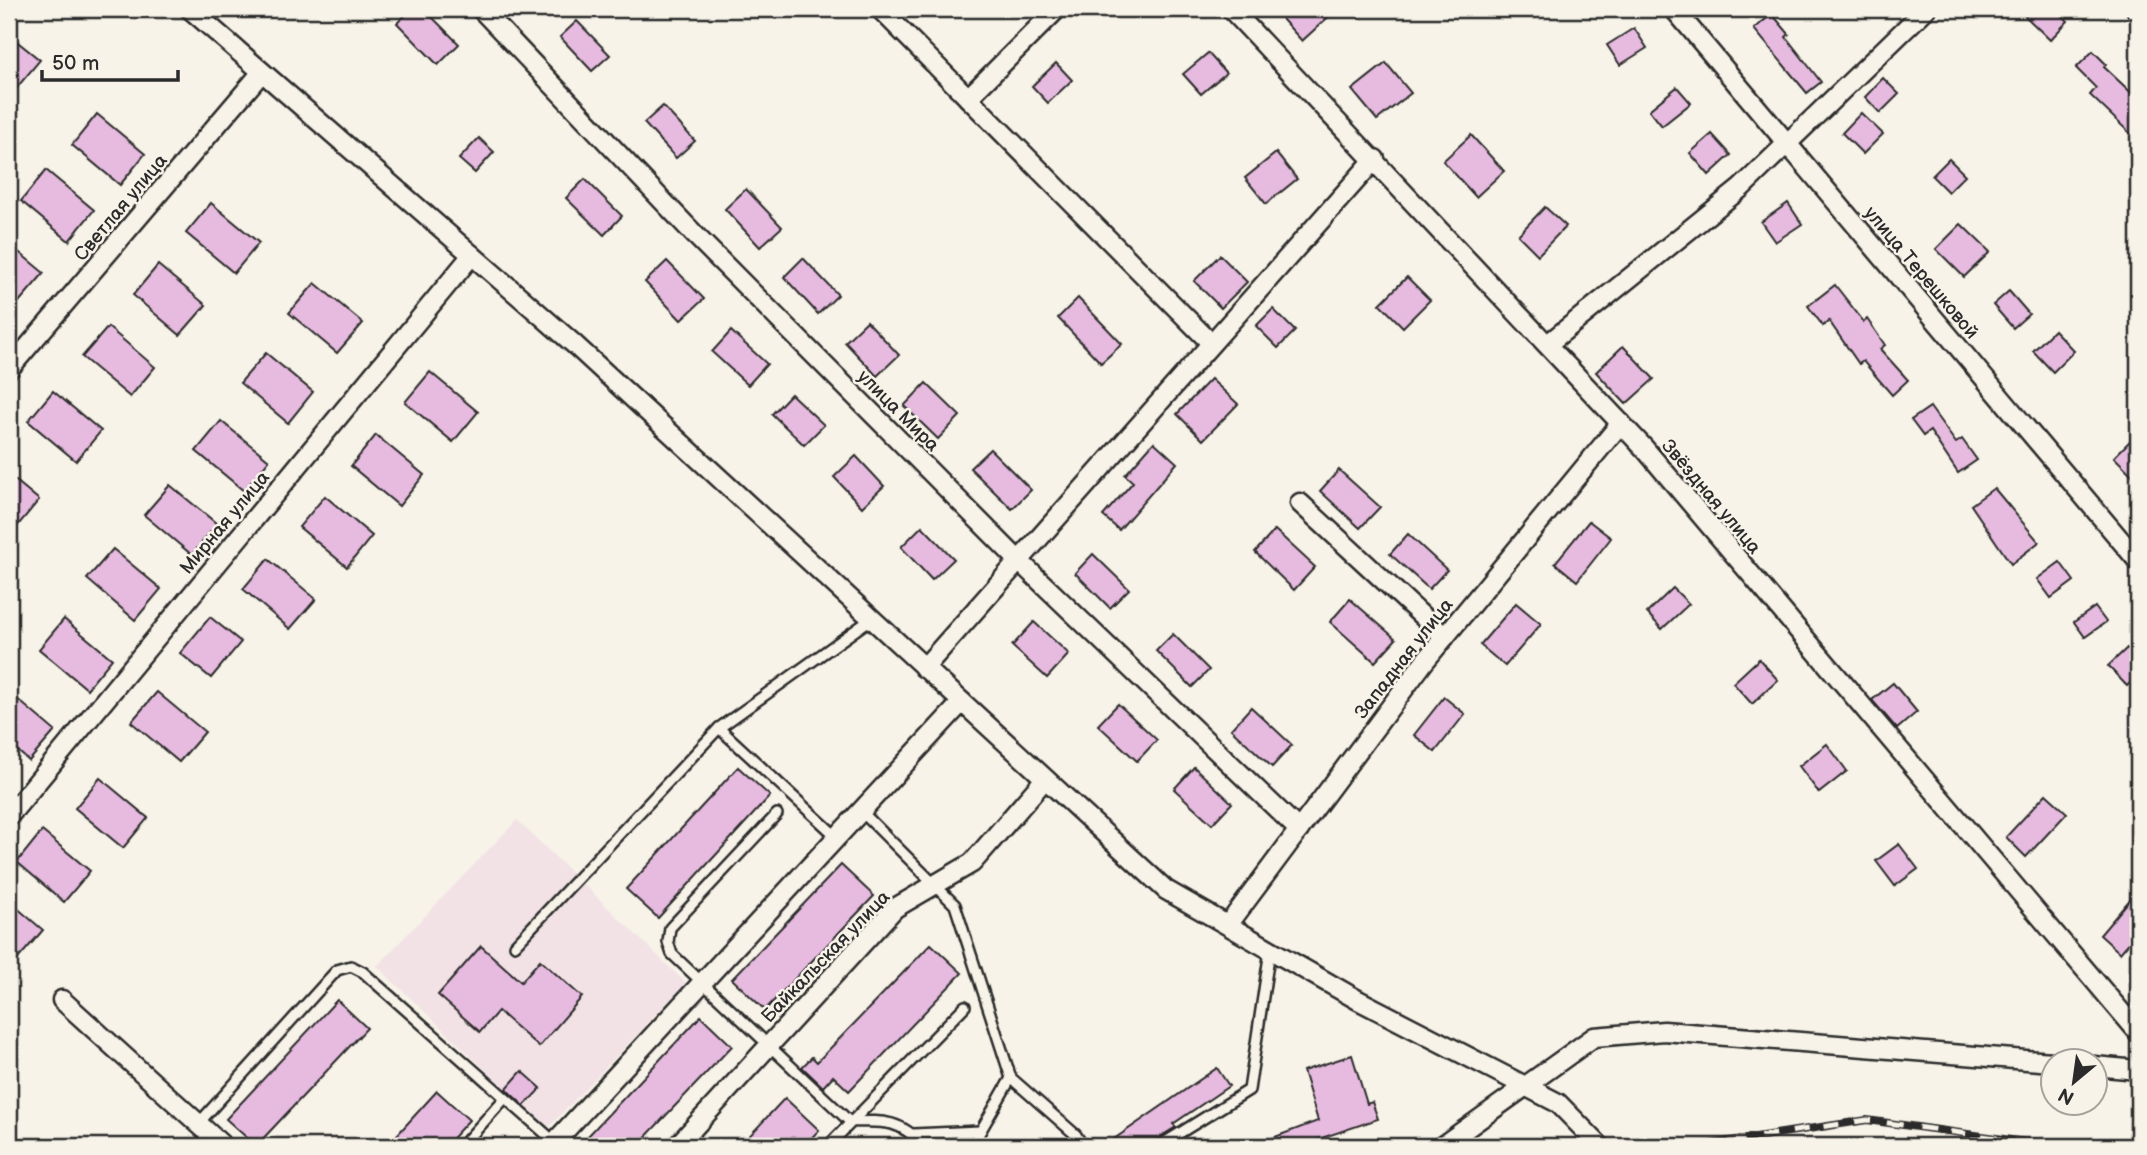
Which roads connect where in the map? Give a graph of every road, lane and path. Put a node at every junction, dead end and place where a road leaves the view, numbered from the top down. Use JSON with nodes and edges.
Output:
{"nodes":[{"id":1,"x":190,"y":9,"type":"edge"},
{"id":2,"x":481,"y":9,"type":"edge"},
{"id":3,"x":880,"y":9,"type":"edge"},
{"id":4,"x":1057,"y":9,"type":"edge"},
{"id":5,"x":1231,"y":9,"type":"edge"},
{"id":6,"x":1674,"y":9,"type":"edge"},
{"id":7,"x":1926,"y":9,"type":"edge"},
{"id":8,"x":262,"y":72,"type":"junction"},
{"id":9,"x":968,"y":98,"type":"junction"},
{"id":10,"x":1788,"y":143,"type":"junction"},
{"id":11,"x":1375,"y":159,"type":"junction"},
{"id":12,"x":472,"y":255,"type":"junction"},
{"id":13,"x":1211,"y":343,"type":"junction"},
{"id":14,"x":1549,"y":343,"type":"junction"},
{"id":15,"x":9,"y":369,"type":"edge"},
{"id":16,"x":1621,"y":423,"type":"junction"},
{"id":17,"x":1300,"y":503,"type":"dead end"},
{"id":18,"x":1018,"y":560,"type":"junction"},
{"id":19,"x":2138,"y":561,"type":"edge"},
{"id":20,"x":871,"y":619,"type":"junction"},
{"id":21,"x":1445,"y":637,"type":"junction"},
{"id":22,"x":924,"y":668,"type":"junction"},
{"id":23,"x":962,"y":702,"type":"junction"},
{"id":24,"x":719,"y":728,"type":"junction"},
{"id":25,"x":1045,"y":779,"type":"junction"},
{"id":26,"x":861,"y":811,"type":"junction"},
{"id":27,"x":777,"y":814,"type":"dead end"},
{"id":28,"x":9,"y":816,"type":"edge"},
{"id":29,"x":1299,"y":830,"type":"junction"},
{"id":30,"x":837,"y":837,"type":"junction"},
{"id":31,"x":936,"y":884,"type":"junction"},
{"id":32,"x":1228,"y":925,"type":"junction"},
{"id":33,"x":515,"y":945,"type":"dead end"},
{"id":34,"x":1270,"y":950,"type":"junction"},
{"id":35,"x":702,"y":983,"type":"junction"},
{"id":36,"x":62,"y":1000,"type":"dead end"},
{"id":37,"x":965,"y":1006,"type":"dead end"},
{"id":38,"x":2138,"y":1032,"type":"edge"},
{"id":39,"x":769,"y":1045,"type":"junction"},
{"id":40,"x":2038,"y":1061,"type":"edge"},
{"id":41,"x":2108,"y":1067,"type":"edge"},
{"id":42,"x":2138,"y":1070,"type":"edge"},
{"id":43,"x":1010,"y":1078,"type":"junction"},
{"id":44,"x":1526,"y":1086,"type":"junction"},
{"id":45,"x":505,"y":1098,"type":"junction"},
{"id":46,"x":850,"y":1122,"type":"junction"},
{"id":47,"x":198,"y":1124,"type":"junction"},
{"id":48,"x":980,"y":1131,"type":"junction"},
{"id":49,"x":913,"y":1134,"type":"junction"},
{"id":50,"x":555,"y":1145,"type":"edge"},
{"id":51,"x":223,"y":1146,"type":"edge"},
{"id":52,"x":462,"y":1146,"type":"edge"},
{"id":53,"x":677,"y":1146,"type":"edge"},
{"id":54,"x":828,"y":1146,"type":"edge"},
{"id":55,"x":923,"y":1146,"type":"edge"},
{"id":56,"x":972,"y":1146,"type":"edge"},
{"id":57,"x":1083,"y":1146,"type":"edge"},
{"id":58,"x":1159,"y":1146,"type":"edge"},
{"id":59,"x":1442,"y":1146,"type":"edge"},
{"id":60,"x":1600,"y":1146,"type":"edge"}],
"edges":[{"from":1,"to":8,"type":"street"},
{"from":2,"to":18,"type":"street","name":"улица Мира"},
{"from":3,"to":9,"type":"street"},
{"from":4,"to":9,"type":"street"},
{"from":5,"to":11,"type":"street","name":"Звёздная улица"},
{"from":6,"to":10,"type":"street","name":"улица Терешковой"},
{"from":7,"to":10,"type":"street"},
{"from":8,"to":12,"type":"street"},
{"from":8,"to":15,"type":"street","name":"Светлая улица"},
{"from":9,"to":13,"type":"street"},
{"from":10,"to":14,"type":"street"},
{"from":10,"to":19,"type":"street","name":"улица Терешковой"},
{"from":11,"to":13,"type":"street"},
{"from":11,"to":14,"type":"street","name":"Звёздная улица"},
{"from":12,"to":20,"type":"street"},
{"from":12,"to":28,"type":"street","name":"Мирная улица"},
{"from":13,"to":18,"type":"street"},
{"from":14,"to":16,"type":"street","name":"Звёздная улица"},
{"from":16,"to":21,"type":"street","name":"Западная улица"},
{"from":16,"to":38,"type":"street","name":"Звёздная улица"},
{"from":17,"to":21,"type":"street"},
{"from":18,"to":22,"type":"street"},
{"from":18,"to":29,"type":"street","name":"улица Мира"},
{"from":20,"to":22,"type":"street"},
{"from":20,"to":24,"type":"lane"},
{"from":21,"to":29,"type":"street","name":"Западная улица"},
{"from":22,"to":23,"type":"street"},
{"from":23,"to":25,"type":"street"},
{"from":23,"to":26,"type":"street"},
{"from":24,"to":30,"type":"lane"},
{"from":24,"to":33,"type":"lane"},
{"from":25,"to":31,"type":"street","name":"Байкальская улица"},
{"from":25,"to":32,"type":"street"},
{"from":26,"to":30,"type":"street"},
{"from":26,"to":31,"type":"lane"},
{"from":27,"to":35,"type":"lane"},
{"from":29,"to":32,"type":"street","name":"Западная улица"},
{"from":30,"to":35,"type":"street"},
{"from":31,"to":39,"type":"street","name":"Байкальская улица"},
{"from":31,"to":43,"type":"lane"},
{"from":32,"to":34,"type":"street"},
{"from":34,"to":44,"type":"street"},
{"from":34,"to":58,"type":"lane"},
{"from":35,"to":39,"type":"lane"},
{"from":35,"to":50,"type":"street"},
{"from":36,"to":47,"type":"street"},
{"from":37,"to":46,"type":"lane"},
{"from":39,"to":46,"type":"lane"},
{"from":39,"to":53,"type":"street","name":"Байкальская улица"},
{"from":40,"to":44,"type":"street"},
{"from":41,"to":42,"type":"street"},
{"from":43,"to":48,"type":"lane"},
{"from":43,"to":57,"type":"lane"},
{"from":44,"to":59,"type":"street"},
{"from":44,"to":60,"type":"street"},
{"from":45,"to":47,"type":"lane"},
{"from":45,"to":50,"type":"lane"},
{"from":45,"to":52,"type":"lane"},
{"from":46,"to":49,"type":"lane"},
{"from":46,"to":54,"type":"lane"},
{"from":47,"to":51,"type":"street"},
{"from":48,"to":49,"type":"lane"},
{"from":48,"to":56,"type":"lane"},
{"from":49,"to":55,"type":"lane"}]}
